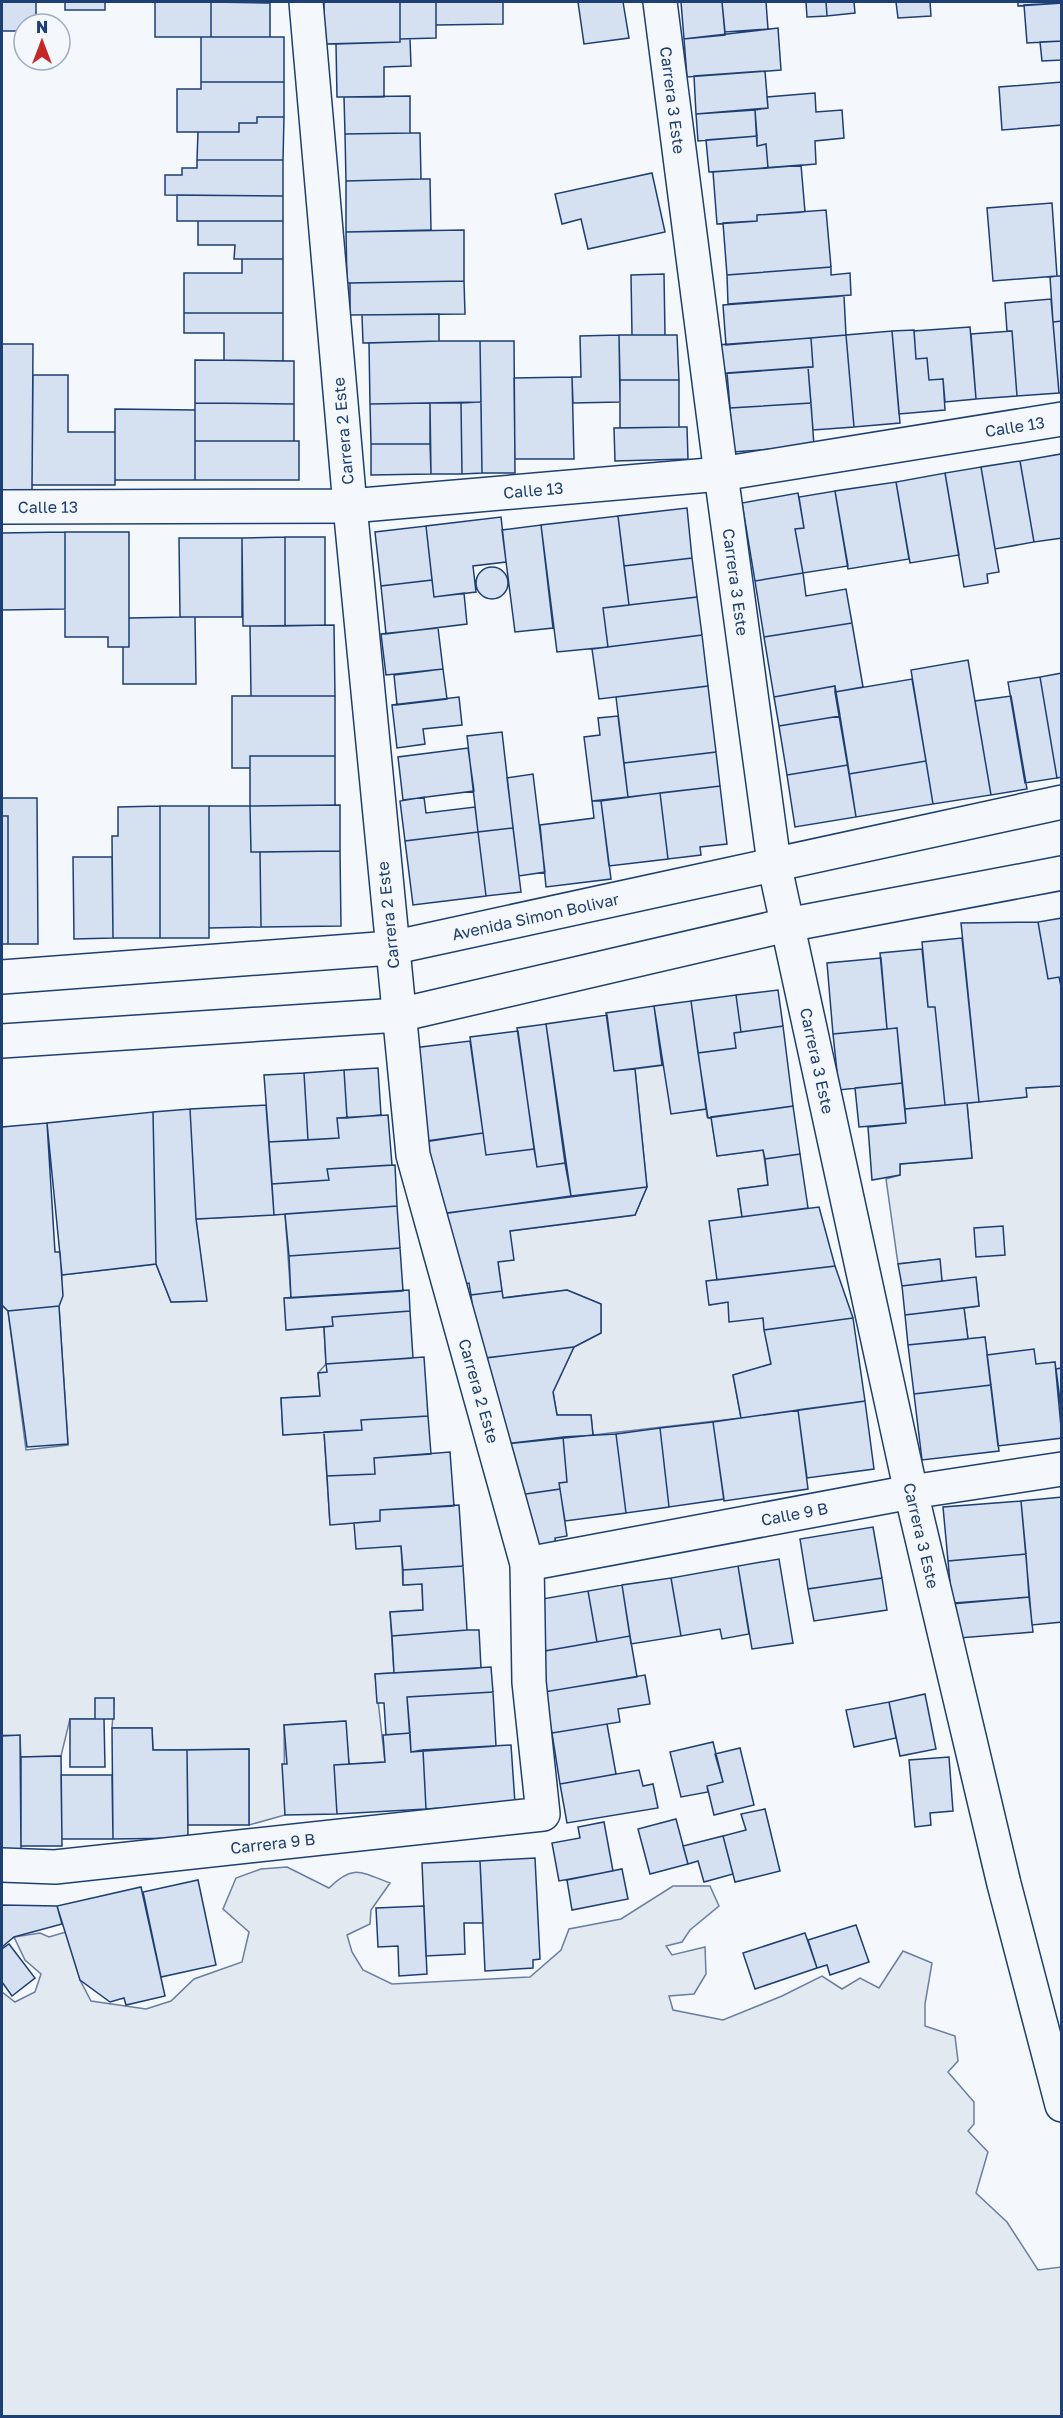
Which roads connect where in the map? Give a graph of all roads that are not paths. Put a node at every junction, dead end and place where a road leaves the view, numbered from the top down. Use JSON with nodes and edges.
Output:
{"nodes":[{"id":1,"x":306,"y":2,"type":"edge"},
{"id":2,"x":660,"y":2,"type":"edge"},
{"id":3,"x":1062,"y":418,"type":"edge"},
{"id":4,"x":721,"y":474,"type":"junction"},
{"id":5,"x":350,"y":506,"type":"junction"},
{"id":6,"x":2,"y":507,"type":"edge"},
{"id":7,"x":1062,"y":802,"type":"edge"},
{"id":8,"x":774,"y":863,"type":"junction"},
{"id":9,"x":1062,"y":873,"type":"edge"},
{"id":10,"x":788,"y":924,"type":"junction"},
{"id":11,"x":391,"y":948,"type":"junction"},
{"id":12,"x":2,"y":977,"type":"edge"},
{"id":13,"x":399,"y":1015,"type":"junction"},
{"id":14,"x":2,"y":1041,"type":"edge"},
{"id":15,"x":1062,"y":1469,"type":"edge"},
{"id":16,"x":911,"y":1492,"type":"junction"},
{"id":17,"x":527,"y":1564,"type":"junction"},
{"id":18,"x":543,"y":1814,"type":"joint"},
{"id":19,"x":2,"y":1865,"type":"edge"},
{"id":20,"x":1062,"y":2105,"type":"edge"}],
"edges":[{"from":1,"to":5,"type":"street","name":"Carrera 2 Este"},
{"from":2,"to":4,"type":"street","name":"Carrera 3 Este"},
{"from":3,"to":4,"type":"street","name":"Calle 13"},
{"from":4,"to":5,"type":"street","name":"Calle 13"},
{"from":4,"to":8,"type":"street","name":"Carrera 3 Este"},
{"from":5,"to":6,"type":"street","name":"Calle 13"},
{"from":5,"to":11,"type":"street","name":"Carrera 2 Este"},
{"from":7,"to":8,"type":"street","name":"Avenida Simon Bolivar"},
{"from":8,"to":10,"type":"street","name":"Carrera 3 Este"},
{"from":8,"to":11,"type":"street","name":"Avenida Simon Bolivar"},
{"from":9,"to":10,"type":"street"},
{"from":10,"to":13,"type":"street"},
{"from":10,"to":16,"type":"street","name":"Carrera 3 Este"},
{"from":11,"to":12,"type":"street","name":"Avenida Simon Bolivar"},
{"from":11,"to":13,"type":"street","name":"Carrera 2 Este"},
{"from":13,"to":14,"type":"street"},
{"from":13,"to":17,"type":"street","name":"Carrera 2 Este"},
{"from":15,"to":16,"type":"street","name":"Calle 9 B"},
{"from":16,"to":17,"type":"street","name":"Calle 9 B"},
{"from":16,"to":20,"type":"street","name":"Carrera 3 Este"},
{"from":17,"to":18,"type":"street","name":"Carrera 2 Este"},
{"from":18,"to":19,"type":"street","name":"Carrera 9 B"}]}
